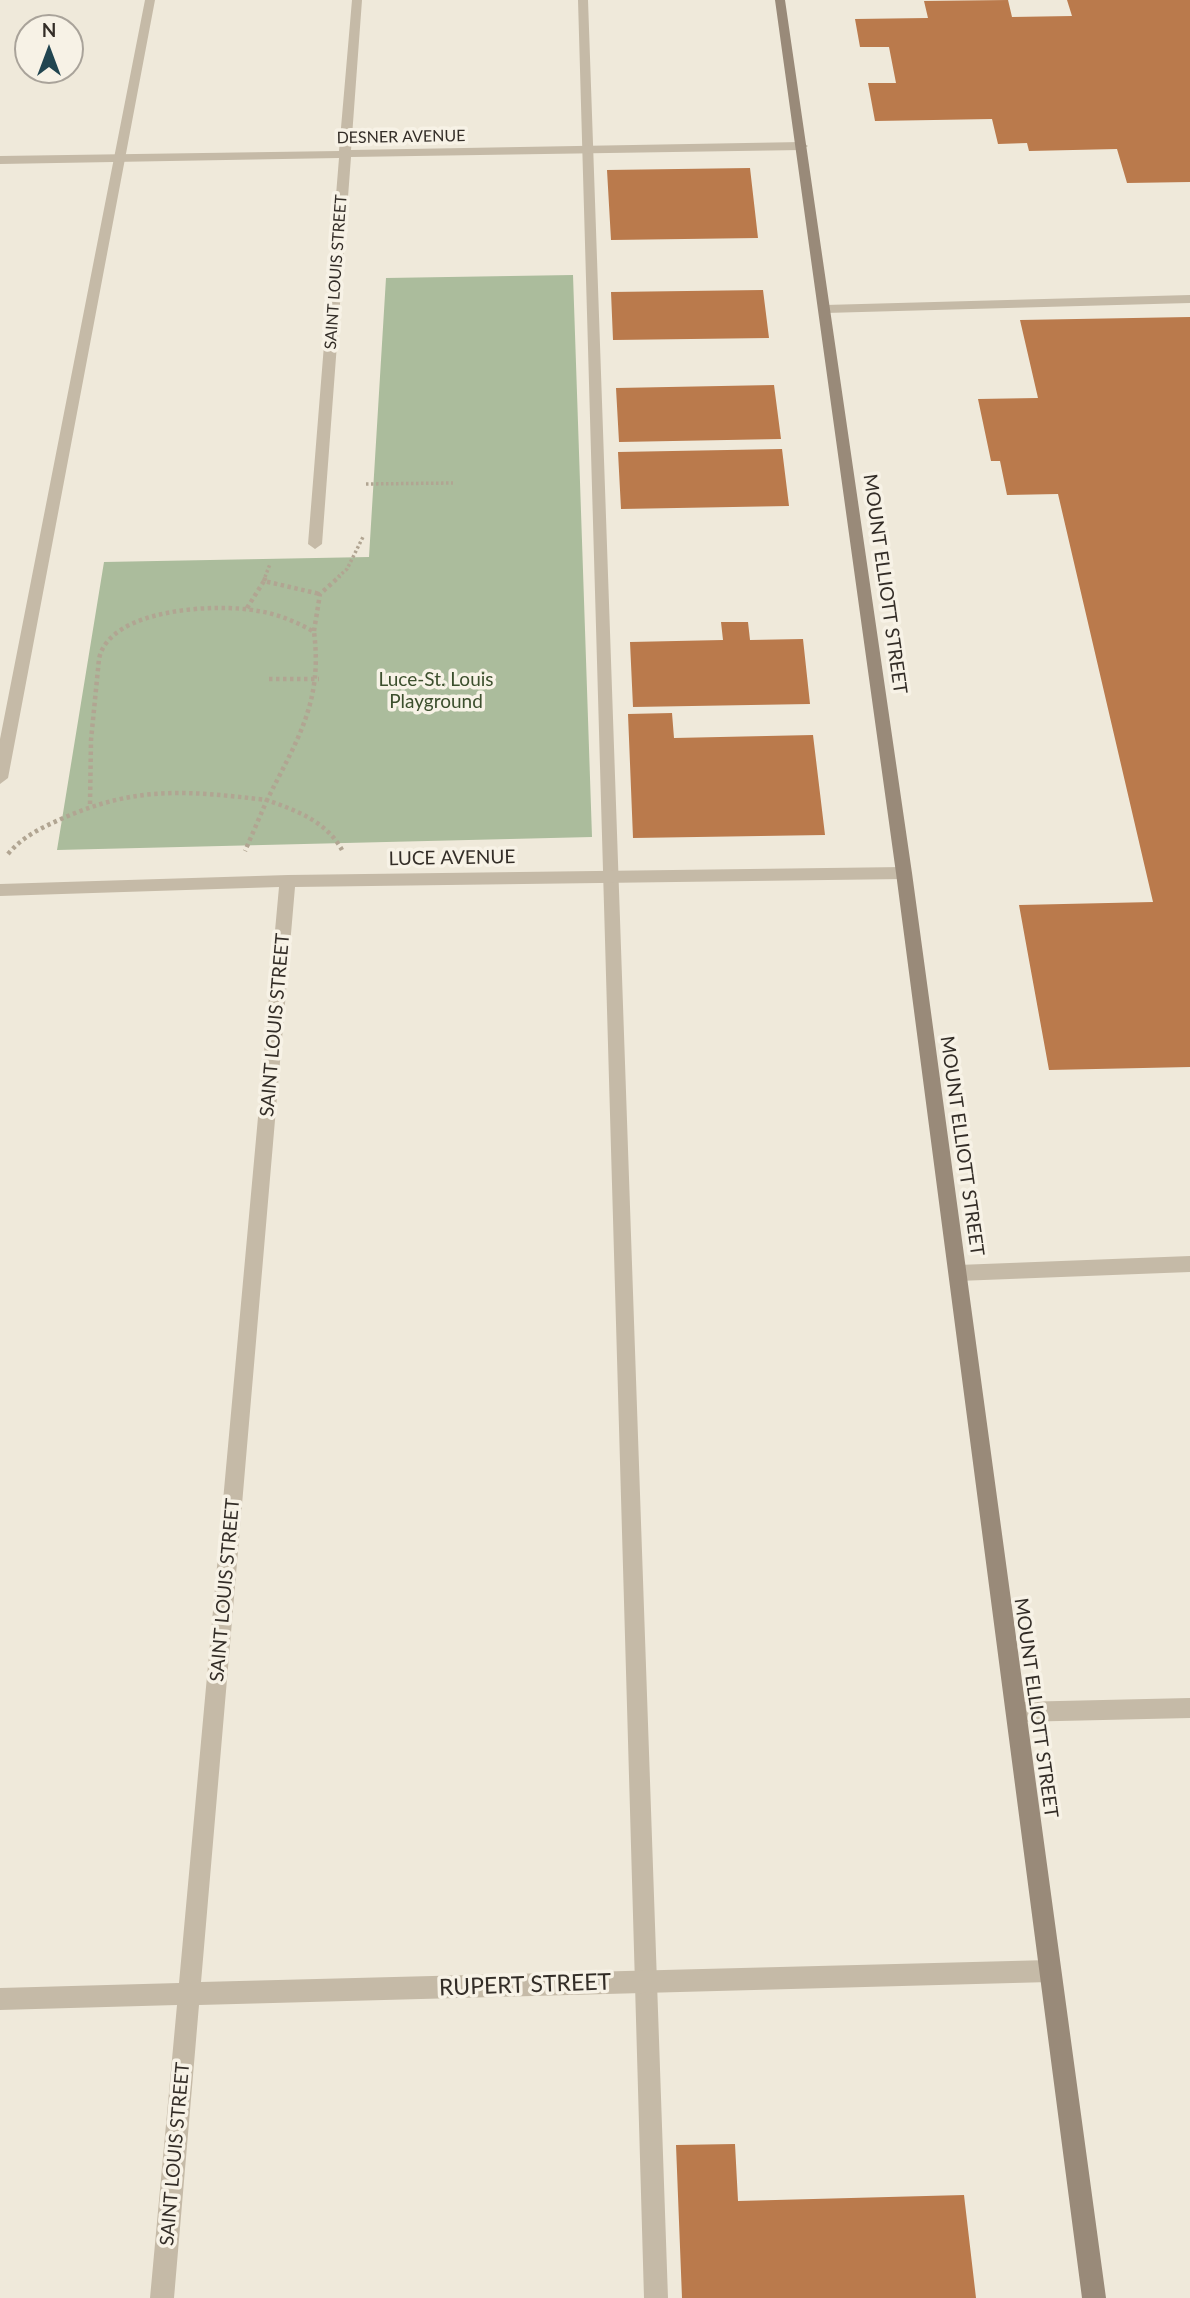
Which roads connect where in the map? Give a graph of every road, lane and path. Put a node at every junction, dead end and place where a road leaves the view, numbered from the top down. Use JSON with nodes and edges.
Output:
{"nodes":[{"id":1,"x":150,"y":0,"type":"edge"},
{"id":2,"x":357,"y":0,"type":"edge"},
{"id":3,"x":583,"y":0,"type":"edge"},
{"id":4,"x":780,"y":0,"type":"edge"},
{"id":5,"x":802,"y":146,"type":"junction"},
{"id":6,"x":589,"y":150,"type":"junction"},
{"id":7,"x":345,"y":154,"type":"junction"},
{"id":8,"x":121,"y":158,"type":"junction"},
{"id":9,"x":0,"y":160,"type":"edge"},
{"id":10,"x":1190,"y":299,"type":"edge"},
{"id":11,"x":825,"y":309,"type":"junction"},
{"id":12,"x":453,"y":483,"type":"dead end"},
{"id":13,"x":366,"y":484,"type":"dead end"},
{"id":14,"x":363,"y":537,"type":"dead end"},
{"id":15,"x":315,"y":544,"type":"dead end"},
{"id":16,"x":270,"y":564,"type":"dead end"},
{"id":17,"x":264,"y":581,"type":"junction"},
{"id":18,"x":320,"y":593,"type":"junction"},
{"id":19,"x":247,"y":608,"type":"junction"},
{"id":20,"x":314,"y":632,"type":"junction"},
{"id":21,"x":269,"y":679,"type":"dead end"},
{"id":22,"x":318,"y":679,"type":"junction"},
{"id":23,"x":0,"y":778,"type":"edge"},
{"id":24,"x":267,"y":800,"type":"junction"},
{"id":25,"x":90,"y":804,"type":"junction"},
{"id":26,"x":251,"y":842,"type":"dead end"},
{"id":27,"x":8,"y":854,"type":"dead end"},
{"id":28,"x":342,"y":858,"type":"dead end"},
{"id":29,"x":905,"y":873,"type":"junction"},
{"id":30,"x":610,"y":877,"type":"junction"},
{"id":31,"x":288,"y":881,"type":"junction"},
{"id":32,"x":0,"y":890,"type":"edge"},
{"id":33,"x":1190,"y":1264,"type":"edge"},
{"id":34,"x":958,"y":1273,"type":"junction"},
{"id":35,"x":1190,"y":1708,"type":"edge"},
{"id":36,"x":1016,"y":1712,"type":"junction"},
{"id":37,"x":1050,"y":1971,"type":"junction"},
{"id":38,"x":644,"y":1982,"type":"junction"},
{"id":39,"x":189,"y":1994,"type":"junction"},
{"id":40,"x":0,"y":1999,"type":"edge"},
{"id":41,"x":162,"y":2298,"type":"edge"},
{"id":42,"x":656,"y":2298,"type":"edge"},
{"id":43,"x":1094,"y":2298,"type":"edge"}],
"edges":[{"from":1,"to":8,"type":"street"},
{"from":2,"to":7,"type":"street","name":"SAINT LOUIS STREET"},
{"from":3,"to":6,"type":"street"},
{"from":4,"to":5,"type":"street","name":"MOUNT ELLIOTT STREET"},
{"from":5,"to":6,"type":"street","name":"DESNER AVENUE"},
{"from":5,"to":11,"type":"street","name":"MOUNT ELLIOTT STREET"},
{"from":6,"to":7,"type":"street","name":"DESNER AVENUE"},
{"from":6,"to":30,"type":"street"},
{"from":7,"to":8,"type":"street","name":"DESNER AVENUE"},
{"from":7,"to":15,"type":"street","name":"SAINT LOUIS STREET"},
{"from":8,"to":9,"type":"street","name":"DESNER AVENUE"},
{"from":8,"to":23,"type":"street"},
{"from":10,"to":11,"type":"street"},
{"from":11,"to":29,"type":"street","name":"MOUNT ELLIOTT STREET"},
{"from":12,"to":13,"type":"path"},
{"from":14,"to":18,"type":"path"},
{"from":16,"to":17,"type":"path"},
{"from":17,"to":18,"type":"path"},
{"from":17,"to":19,"type":"path"},
{"from":18,"to":20,"type":"path"},
{"from":19,"to":20,"type":"path"},
{"from":19,"to":25,"type":"path"},
{"from":20,"to":22,"type":"path"},
{"from":21,"to":22,"type":"path"},
{"from":22,"to":24,"type":"path"},
{"from":24,"to":25,"type":"path"},
{"from":24,"to":26,"type":"path"},
{"from":24,"to":28,"type":"path"},
{"from":25,"to":27,"type":"path"},
{"from":29,"to":30,"type":"street","name":"LUCE AVENUE"},
{"from":29,"to":34,"type":"street","name":"MOUNT ELLIOTT STREET"},
{"from":30,"to":31,"type":"street","name":"LUCE AVENUE"},
{"from":30,"to":38,"type":"street"},
{"from":31,"to":32,"type":"street","name":"LUCE AVENUE"},
{"from":31,"to":39,"type":"street","name":"SAINT LOUIS STREET"},
{"from":33,"to":34,"type":"street"},
{"from":34,"to":36,"type":"street","name":"MOUNT ELLIOTT STREET"},
{"from":35,"to":36,"type":"street"},
{"from":36,"to":37,"type":"street","name":"MOUNT ELLIOTT STREET"},
{"from":37,"to":38,"type":"street","name":"RUPERT STREET"},
{"from":37,"to":43,"type":"street","name":"MOUNT ELLIOTT STREET"},
{"from":38,"to":39,"type":"street","name":"RUPERT STREET"},
{"from":38,"to":42,"type":"street"},
{"from":39,"to":40,"type":"street","name":"RUPERT STREET"},
{"from":39,"to":41,"type":"street","name":"SAINT LOUIS STREET"}]}
